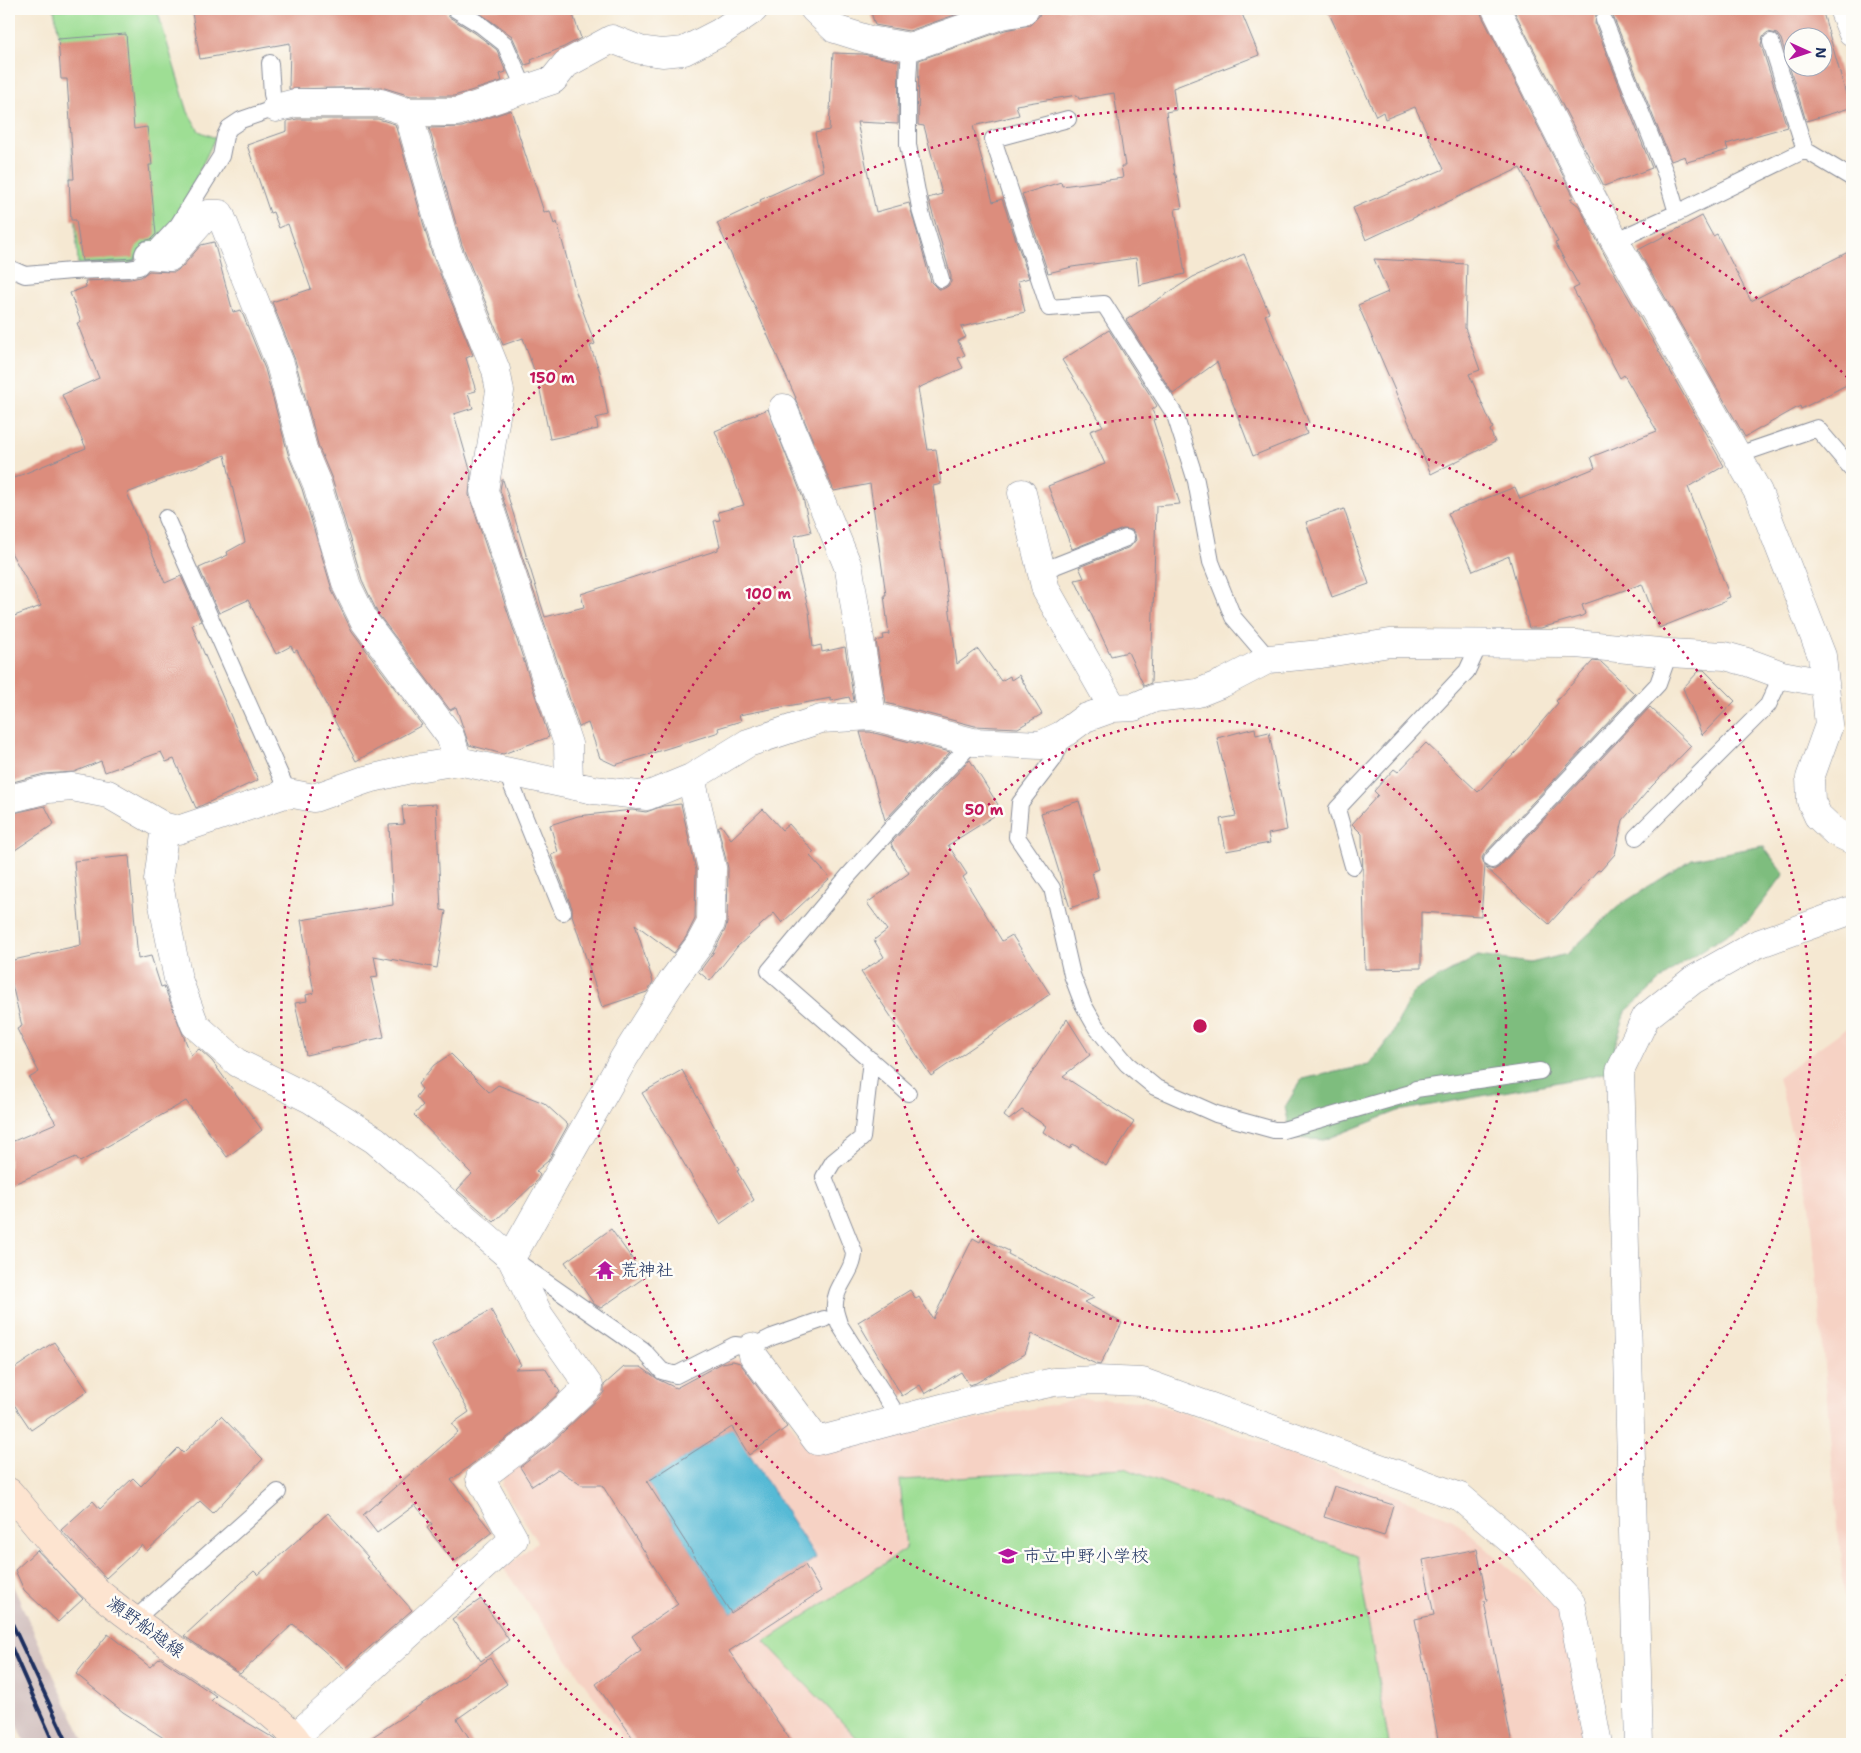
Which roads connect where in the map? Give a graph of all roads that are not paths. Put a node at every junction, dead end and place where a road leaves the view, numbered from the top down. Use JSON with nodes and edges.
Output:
{"nodes":[{"id":1,"x":455,"y":9,"type":"edge"},
{"id":2,"x":754,"y":9,"type":"edge"},
{"id":3,"x":814,"y":9,"type":"edge"},
{"id":4,"x":1496,"y":9,"type":"edge"},
{"id":5,"x":1843,"y":9,"type":"edge"},
{"id":6,"x":1009,"y":11,"type":"edge"},
{"id":7,"x":1604,"y":20,"type":"dead end"},
{"id":8,"x":1852,"y":32,"type":"edge"},
{"id":9,"x":1771,"y":42,"type":"dead end"},
{"id":10,"x":910,"y":46,"type":"junction"},
{"id":11,"x":270,"y":62,"type":"dead end"},
{"id":12,"x":525,"y":90,"type":"junction"},
{"id":13,"x":276,"y":108,"type":"junction"},
{"id":14,"x":408,"y":112,"type":"junction"},
{"id":15,"x":1068,"y":119,"type":"dead end"},
{"id":16,"x":1805,"y":150,"type":"junction"},
{"id":17,"x":1852,"y":178,"type":"edge"},
{"id":18,"x":1677,"y":213,"type":"junction"},
{"id":19,"x":1615,"y":240,"type":"junction"},
{"id":20,"x":149,"y":256,"type":"junction"},
{"id":21,"x":9,"y":268,"type":"edge"},
{"id":22,"x":941,"y":279,"type":"dead end"},
{"id":23,"x":783,"y":408,"type":"dead end"},
{"id":24,"x":1738,"y":455,"type":"junction"},
{"id":25,"x":1852,"y":469,"type":"edge"},
{"id":26,"x":1022,"y":493,"type":"dead end"},
{"id":27,"x":166,"y":518,"type":"dead end"},
{"id":28,"x":1126,"y":538,"type":"dead end"},
{"id":29,"x":1042,"y":571,"type":"junction"},
{"id":30,"x":1480,"y":643,"type":"junction"},
{"id":31,"x":1669,"y":653,"type":"junction"},
{"id":32,"x":1269,"y":659,"type":"junction"},
{"id":33,"x":1782,"y":676,"type":"junction"},
{"id":34,"x":1825,"y":683,"type":"junction"},
{"id":35,"x":1113,"y":708,"type":"junction"},
{"id":36,"x":872,"y":716,"type":"junction"},
{"id":37,"x":1062,"y":735,"type":"junction"},
{"id":38,"x":973,"y":742,"type":"junction"},
{"id":39,"x":458,"y":761,"type":"junction"},
{"id":40,"x":506,"y":771,"type":"junction"},
{"id":41,"x":691,"y":778,"type":"junction"},
{"id":42,"x":569,"y":784,"type":"junction"},
{"id":43,"x":288,"y":793,"type":"junction"},
{"id":44,"x":9,"y":799,"type":"edge"},
{"id":45,"x":165,"y":827,"type":"junction"},
{"id":46,"x":1636,"y":837,"type":"dead end"},
{"id":47,"x":1852,"y":840,"type":"edge"},
{"id":48,"x":1492,"y":860,"type":"dead end"},
{"id":49,"x":1354,"y":866,"type":"dead end"},
{"id":50,"x":1852,"y":910,"type":"edge"},
{"id":51,"x":563,"y":912,"type":"dead end"},
{"id":52,"x":871,"y":1060,"type":"junction"},
{"id":53,"x":1540,"y":1072,"type":"dead end"},
{"id":54,"x":908,"y":1093,"type":"dead end"},
{"id":55,"x":511,"y":1258,"type":"junction"},
{"id":56,"x":824,"y":1319,"type":"dead end"},
{"id":57,"x":752,"y":1347,"type":"junction"},
{"id":58,"x":899,"y":1418,"type":"junction"},
{"id":59,"x":9,"y":1492,"type":"edge"},
{"id":60,"x":278,"y":1492,"type":"dead end"},
{"id":61,"x":134,"y":1620,"type":"junction"},
{"id":62,"x":297,"y":1741,"type":"edge"},
{"id":63,"x":1598,"y":1744,"type":"edge"},
{"id":64,"x":1639,"y":1744,"type":"edge"}],
"edges":[{"from":1,"to":12,"type":"lane"},
{"from":2,"to":12,"type":"street"},
{"from":3,"to":10,"type":"street"},
{"from":4,"to":19,"type":"street"},
{"from":5,"to":8,"type":"street"},
{"from":6,"to":10,"type":"street"},
{"from":7,"to":18,"type":"lane"},
{"from":9,"to":16,"type":"lane"},
{"from":10,"to":22,"type":"lane"},
{"from":11,"to":13,"type":"lane"},
{"from":12,"to":14,"type":"street"},
{"from":13,"to":14,"type":"street"},
{"from":13,"to":20,"type":"lane"},
{"from":14,"to":42,"type":"street"},
{"from":15,"to":32,"type":"lane"},
{"from":16,"to":17,"type":"lane"},
{"from":16,"to":18,"type":"lane"},
{"from":18,"to":19,"type":"lane"},
{"from":19,"to":24,"type":"street"},
{"from":20,"to":21,"type":"lane"},
{"from":20,"to":39,"type":"street"},
{"from":23,"to":36,"type":"street"},
{"from":24,"to":25,"type":"lane"},
{"from":24,"to":34,"type":"street"},
{"from":26,"to":29,"type":"street"},
{"from":27,"to":43,"type":"lane"},
{"from":28,"to":29,"type":"lane"},
{"from":29,"to":35,"type":"street"},
{"from":30,"to":31,"type":"street"},
{"from":30,"to":32,"type":"street"},
{"from":30,"to":49,"type":"lane"},
{"from":31,"to":33,"type":"street"},
{"from":31,"to":48,"type":"lane"},
{"from":32,"to":35,"type":"street"},
{"from":33,"to":34,"type":"street"},
{"from":33,"to":46,"type":"lane"},
{"from":34,"to":47,"type":"street"},
{"from":35,"to":37,"type":"street"},
{"from":36,"to":38,"type":"street"},
{"from":36,"to":41,"type":"street"},
{"from":37,"to":38,"type":"street"},
{"from":37,"to":53,"type":"lane"},
{"from":38,"to":52,"type":"lane"},
{"from":39,"to":40,"type":"street"},
{"from":39,"to":43,"type":"street"},
{"from":40,"to":42,"type":"street"},
{"from":40,"to":51,"type":"lane"},
{"from":41,"to":42,"type":"street"},
{"from":41,"to":55,"type":"street"},
{"from":43,"to":45,"type":"street"},
{"from":44,"to":45,"type":"street"},
{"from":45,"to":55,"type":"street"},
{"from":50,"to":64,"type":"street"},
{"from":52,"to":54,"type":"lane"},
{"from":52,"to":58,"type":"lane"},
{"from":55,"to":57,"type":"lane"},
{"from":55,"to":62,"type":"street"},
{"from":56,"to":57,"type":"lane"},
{"from":57,"to":58,"type":"street"},
{"from":58,"to":63,"type":"street"},
{"from":59,"to":61,"type":"main road","name":"瀬野船越線"},
{"from":60,"to":61,"type":"lane"},
{"from":61,"to":62,"type":"main road","name":"瀬野船越線"}]}
